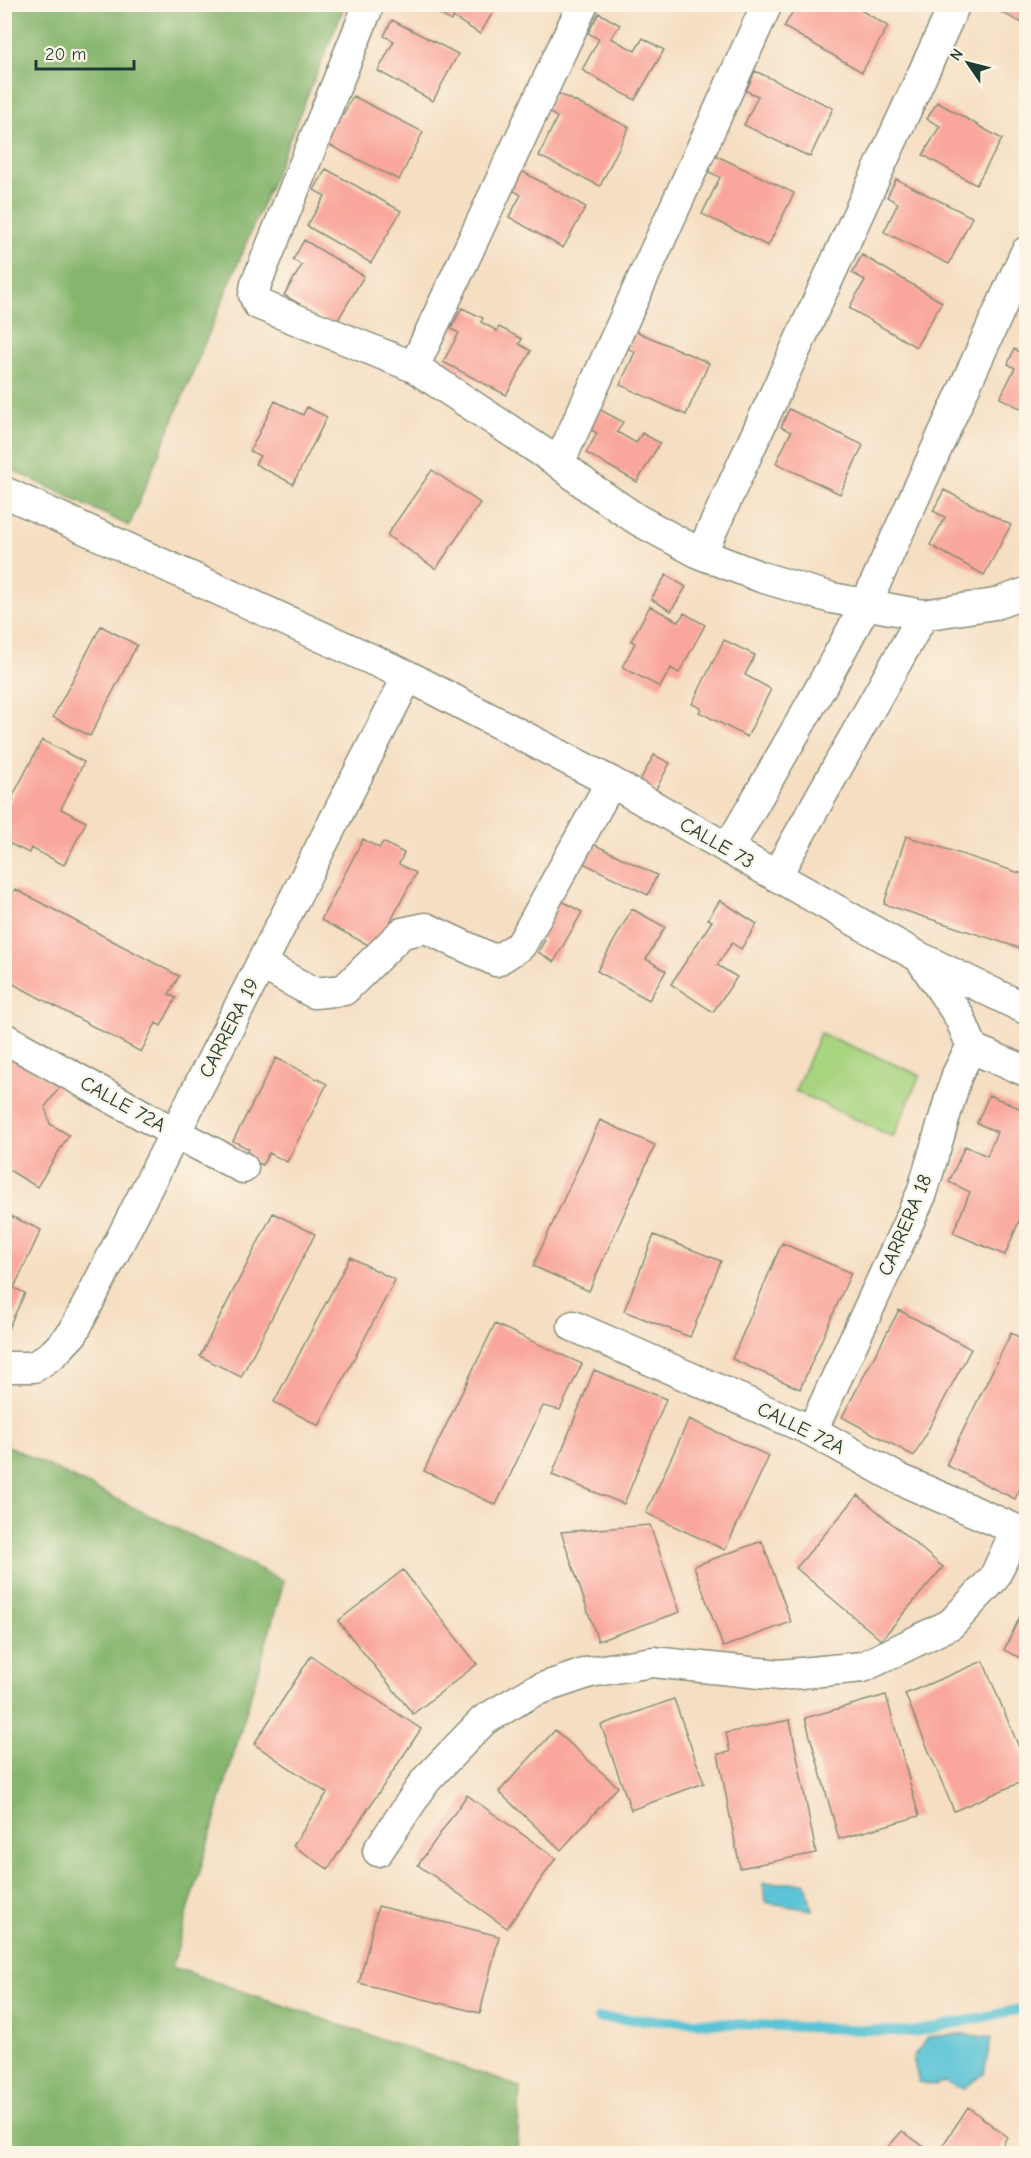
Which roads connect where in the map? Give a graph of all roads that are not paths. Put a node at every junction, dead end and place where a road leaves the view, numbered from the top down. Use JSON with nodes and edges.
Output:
{"nodes":[{"id":1,"x":369,"y":4,"type":"edge"},
{"id":2,"x":583,"y":4,"type":"edge"},
{"id":3,"x":767,"y":4,"type":"edge"},
{"id":4,"x":955,"y":4,"type":"edge"},
{"id":5,"x":1026,"y":252,"type":"edge"},
{"id":6,"x":414,"y":367,"type":"junction"},
{"id":7,"x":559,"y":463,"type":"junction"},
{"id":8,"x":4,"y":492,"type":"edge"},
{"id":9,"x":701,"y":554,"type":"junction"},
{"id":10,"x":1026,"y":593,"type":"edge"},
{"id":11,"x":865,"y":606,"type":"junction"},
{"id":12,"x":923,"y":615,"type":"junction"},
{"id":13,"x":408,"y":676,"type":"junction"},
{"id":14,"x":611,"y":782,"type":"junction"},
{"id":15,"x":728,"y":849,"type":"junction"},
{"id":16,"x":776,"y":876,"type":"junction"},
{"id":17,"x":919,"y":957,"type":"junction"},
{"id":18,"x":261,"y":964,"type":"junction"},
{"id":19,"x":1026,"y":1009,"type":"edge"},
{"id":20,"x":4,"y":1038,"type":"edge"},
{"id":21,"x":973,"y":1049,"type":"junction"},
{"id":22,"x":1026,"y":1071,"type":"edge"},
{"id":23,"x":175,"y":1133,"type":"junction"},
{"id":24,"x":243,"y":1168,"type":"dead end"},
{"id":25,"x":573,"y":1326,"type":"dead end"},
{"id":26,"x":19,"y":1367,"type":"edge"},
{"id":27,"x":812,"y":1431,"type":"junction"},
{"id":28,"x":1021,"y":1532,"type":"edge"},
{"id":29,"x":378,"y":1851,"type":"dead end"}],
"edges":[{"from":1,"to":6,"type":"street"},
{"from":2,"to":6,"type":"street"},
{"from":3,"to":7,"type":"street"},
{"from":4,"to":9,"type":"street"},
{"from":5,"to":11,"type":"street"},
{"from":6,"to":7,"type":"street"},
{"from":7,"to":9,"type":"street"},
{"from":8,"to":13,"type":"street","name":"CALLE 73"},
{"from":9,"to":11,"type":"street"},
{"from":10,"to":12,"type":"street"},
{"from":11,"to":12,"type":"street"},
{"from":11,"to":15,"type":"street"},
{"from":12,"to":16,"type":"street"},
{"from":13,"to":14,"type":"street","name":"CALLE 73"},
{"from":13,"to":18,"type":"street","name":"CARRERA 19"},
{"from":14,"to":15,"type":"street","name":"CALLE 73"},
{"from":14,"to":18,"type":"street"},
{"from":15,"to":16,"type":"street","name":"CALLE 73"},
{"from":16,"to":17,"type":"street","name":"CALLE 73"},
{"from":17,"to":19,"type":"street","name":"CALLE 73"},
{"from":17,"to":21,"type":"street"},
{"from":18,"to":23,"type":"street","name":"CARRERA 19"},
{"from":20,"to":23,"type":"street","name":"CALLE 72A"},
{"from":21,"to":22,"type":"street"},
{"from":21,"to":27,"type":"street","name":"CARRERA 18"},
{"from":23,"to":24,"type":"street","name":"CALLE 72A"},
{"from":23,"to":26,"type":"street","name":"CARRERA 19"},
{"from":25,"to":27,"type":"street","name":"CALLE 72A"},
{"from":27,"to":28,"type":"street","name":"CALLE 72A"},
{"from":28,"to":29,"type":"street"}]}
